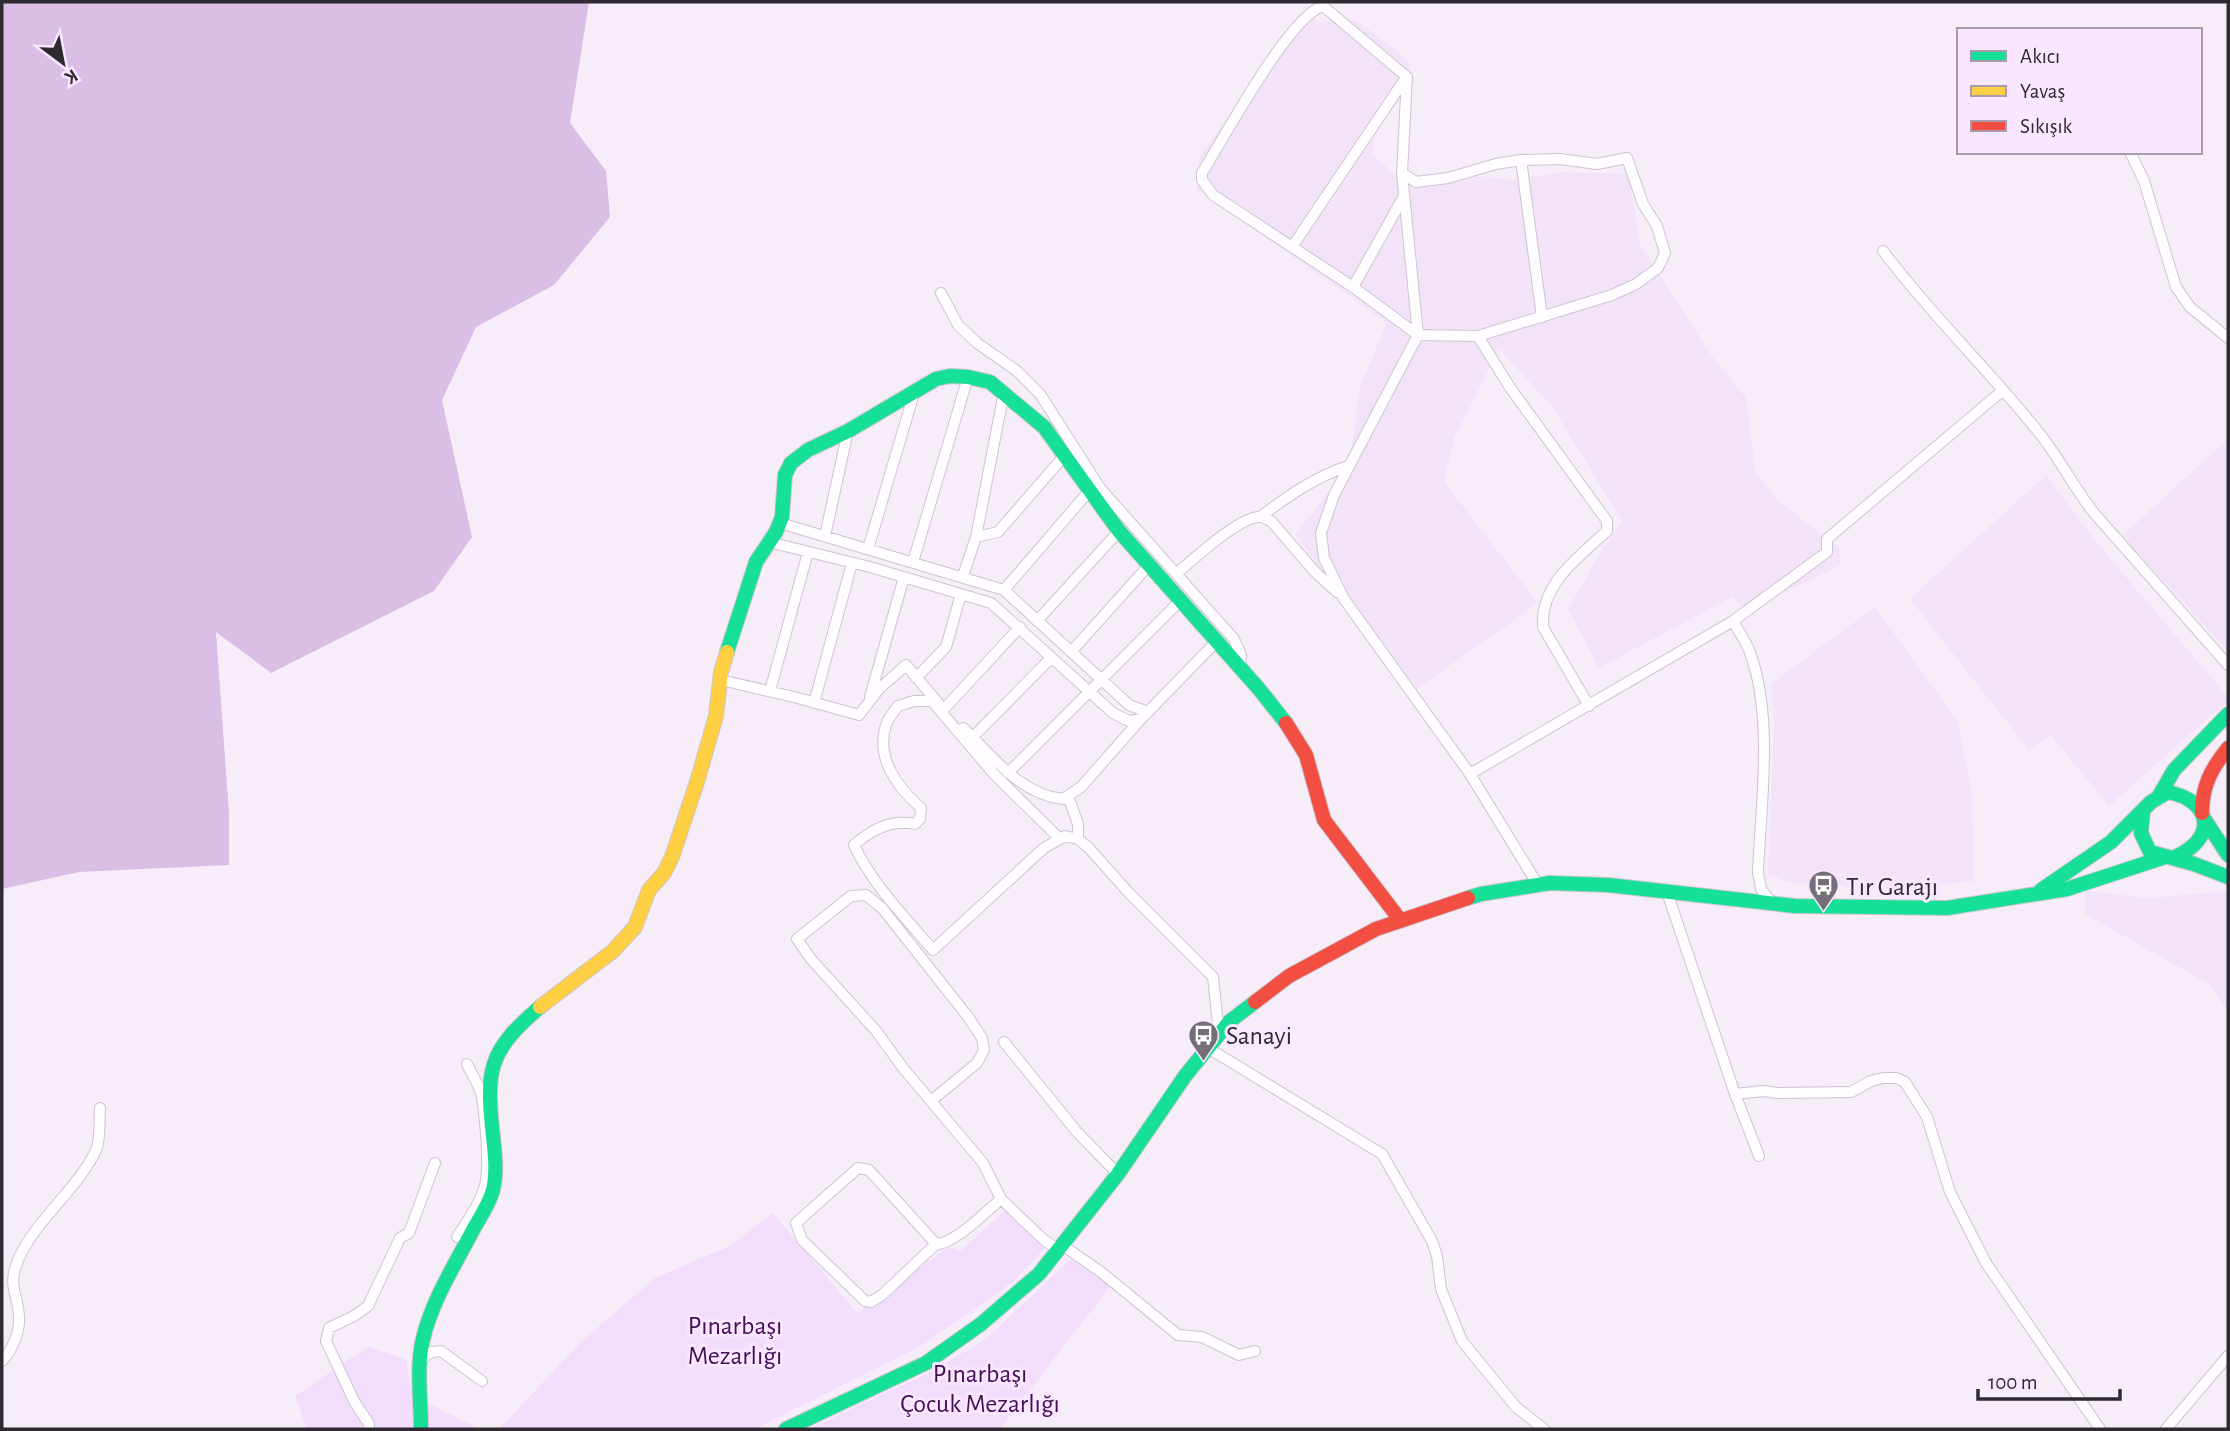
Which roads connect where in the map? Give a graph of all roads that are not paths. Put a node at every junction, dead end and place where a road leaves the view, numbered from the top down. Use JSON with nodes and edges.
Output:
{"nodes":[{"id":1,"x":1407,"y":77,"type":"junction"},
{"id":2,"x":2131,"y":154,"type":"edge"},
{"id":3,"x":1521,"y":160,"type":"junction"},
{"id":4,"x":1402,"y":173,"type":"junction"},
{"id":5,"x":1404,"y":195,"type":"junction"},
{"id":6,"x":1292,"y":247,"type":"junction"},
{"id":7,"x":1883,"y":251,"type":"dead end"},
{"id":8,"x":1353,"y":287,"type":"junction"},
{"id":9,"x":941,"y":293,"type":"dead end"},
{"id":10,"x":1542,"y":317,"type":"junction"},
{"id":11,"x":1418,"y":335,"type":"junction"},
{"id":12,"x":1478,"y":336,"type":"junction"},
{"id":13,"x":2228,"y":338,"type":"edge"},
{"id":14,"x":968,"y":377,"type":"junction"},
{"id":15,"x":915,"y":390,"type":"junction"},
{"id":16,"x":2002,"y":391,"type":"junction"},
{"id":17,"x":1004,"y":392,"type":"junction"},
{"id":18,"x":848,"y":431,"type":"junction"},
{"id":19,"x":1065,"y":455,"type":"junction"},
{"id":20,"x":1348,"y":466,"type":"junction"},
{"id":21,"x":1090,"y":490,"type":"junction"},
{"id":22,"x":1260,"y":517,"type":"junction"},
{"id":23,"x":780,"y":523,"type":"junction"},
{"id":24,"x":1119,"y":531,"type":"junction"},
{"id":25,"x":825,"y":536,"type":"junction"},
{"id":26,"x":976,"y":537,"type":"junction"},
{"id":27,"x":769,"y":542,"type":"junction"},
{"id":28,"x":868,"y":549,"type":"junction"},
{"id":29,"x":808,"y":552,"type":"junction"},
{"id":30,"x":852,"y":562,"type":"junction"},
{"id":31,"x":913,"y":562,"type":"junction"},
{"id":32,"x":1149,"y":565,"type":"junction"},
{"id":33,"x":1178,"y":573,"type":"junction"},
{"id":34,"x":962,"y":576,"type":"junction"},
{"id":35,"x":904,"y":577,"type":"junction"},
{"id":36,"x":1004,"y":590,"type":"junction"},
{"id":37,"x":961,"y":594,"type":"junction"},
{"id":38,"x":1344,"y":599,"type":"junction"},
{"id":39,"x":1180,"y":601,"type":"junction"},
{"id":40,"x":1037,"y":621,"type":"junction"},
{"id":41,"x":1733,"y":621,"type":"junction"},
{"id":42,"x":1020,"y":627,"type":"junction"},
{"id":43,"x":1217,"y":641,"type":"junction"},
{"id":44,"x":1071,"y":652,"type":"junction"},
{"id":45,"x":1051,"y":658,"type":"junction"},
{"id":46,"x":2228,"y":665,"type":"edge"},
{"id":47,"x":1240,"y":667,"type":"junction"},
{"id":48,"x":916,"y":678,"type":"junction"},
{"id":49,"x":721,"y":680,"type":"junction"},
{"id":50,"x":1101,"y":680,"type":"junction"},
{"id":51,"x":770,"y":691,"type":"junction"},
{"id":52,"x":1090,"y":692,"type":"junction"},
{"id":53,"x":814,"y":703,"type":"junction"},
{"id":54,"x":869,"y":703,"type":"junction"},
{"id":55,"x":1588,"y":706,"type":"junction"},
{"id":56,"x":944,"y":709,"type":"junction"},
{"id":57,"x":2228,"y":714,"type":"edge"},
{"id":58,"x":1145,"y":716,"type":"junction"},
{"id":59,"x":973,"y":737,"type":"junction"},
{"id":60,"x":2228,"y":748,"type":"edge"},
{"id":61,"x":1008,"y":773,"type":"junction"},
{"id":62,"x":1470,"y":774,"type":"junction"},
{"id":63,"x":1068,"y":796,"type":"junction"},
{"id":64,"x":2160,"y":796,"type":"junction"},
{"id":65,"x":2144,"y":813,"type":"junction"},
{"id":66,"x":2203,"y":817,"type":"junction"},
{"id":67,"x":1060,"y":839,"type":"junction"},
{"id":68,"x":1078,"y":839,"type":"junction"},
{"id":69,"x":2228,"y":855,"type":"edge"},
{"id":70,"x":2170,"y":857,"type":"junction"},
{"id":71,"x":2228,"y":877,"type":"edge"},
{"id":72,"x":1538,"y":885,"type":"junction"},
{"id":73,"x":1667,"y":892,"type":"junction"},
{"id":74,"x":2037,"y":893,"type":"junction"},
{"id":75,"x":1773,"y":904,"type":"junction"},
{"id":76,"x":1401,"y":921,"type":"junction"},
{"id":77,"x":1219,"y":1034,"type":"junction"},
{"id":78,"x":1004,"y":1042,"type":"dead end"},
{"id":79,"x":1208,"y":1048,"type":"junction"},
{"id":80,"x":467,"y":1064,"type":"dead end"},
{"id":81,"x":1735,"y":1094,"type":"junction"},
{"id":82,"x":931,"y":1101,"type":"junction"},
{"id":83,"x":100,"y":1108,"type":"dead end"},
{"id":84,"x":1759,"y":1156,"type":"dead end"},
{"id":85,"x":435,"y":1163,"type":"dead end"},
{"id":86,"x":1118,"y":1174,"type":"junction"},
{"id":87,"x":1001,"y":1199,"type":"junction"},
{"id":88,"x":457,"y":1237,"type":"dead end"},
{"id":89,"x":936,"y":1244,"type":"junction"},
{"id":90,"x":1060,"y":1248,"type":"junction"},
{"id":91,"x":1255,"y":1351,"type":"dead end"},
{"id":92,"x":2228,"y":1356,"type":"edge"},
{"id":93,"x":421,"y":1359,"type":"junction"},
{"id":94,"x":2,"y":1361,"type":"edge"},
{"id":95,"x":482,"y":1381,"type":"dead end"},
{"id":96,"x":804,"y":1426,"type":"edge"},
{"id":97,"x":369,"y":1429,"type":"edge"},
{"id":98,"x":421,"y":1429,"type":"edge"},
{"id":99,"x":786,"y":1429,"type":"edge"},
{"id":100,"x":1544,"y":1429,"type":"edge"},
{"id":101,"x":2100,"y":1429,"type":"edge"},
{"id":102,"x":2166,"y":1429,"type":"edge"}],
"edges":[{"from":1,"to":4,"type":"street"},
{"from":1,"to":6,"type":"street"},
{"from":1,"to":6,"type":"street"},
{"from":2,"to":13,"type":"street"},
{"from":3,"to":4,"type":"street"},
{"from":3,"to":10,"type":"street"},
{"from":3,"to":10,"type":"street"},
{"from":4,"to":5,"type":"street"},
{"from":5,"to":8,"type":"street"},
{"from":5,"to":11,"type":"street"},
{"from":6,"to":8,"type":"street"},
{"from":7,"to":16,"type":"street"},
{"from":8,"to":11,"type":"street"},
{"from":9,"to":33,"type":"street"},
{"from":10,"to":12,"type":"street"},
{"from":11,"to":12,"type":"street"},
{"from":11,"to":20,"type":"street"},
{"from":12,"to":55,"type":"street"},
{"from":14,"to":15,"type":"street"},
{"from":14,"to":17,"type":"street"},
{"from":14,"to":31,"type":"street"},
{"from":15,"to":18,"type":"street"},
{"from":15,"to":28,"type":"street"},
{"from":16,"to":41,"type":"street"},
{"from":16,"to":46,"type":"street"},
{"from":17,"to":19,"type":"street"},
{"from":17,"to":26,"type":"street"},
{"from":18,"to":23,"type":"street"},
{"from":18,"to":25,"type":"street"},
{"from":19,"to":21,"type":"street"},
{"from":19,"to":26,"type":"street"},
{"from":20,"to":22,"type":"street"},
{"from":20,"to":38,"type":"street"},
{"from":21,"to":24,"type":"street"},
{"from":21,"to":36,"type":"street"},
{"from":22,"to":33,"type":"street"},
{"from":22,"to":38,"type":"street"},
{"from":23,"to":25,"type":"street"},
{"from":23,"to":27,"type":"street"},
{"from":24,"to":32,"type":"street"},
{"from":24,"to":40,"type":"street"},
{"from":25,"to":28,"type":"street"},
{"from":26,"to":34,"type":"street"},
{"from":27,"to":29,"type":"street"},
{"from":27,"to":49,"type":"street"},
{"from":28,"to":31,"type":"street"},
{"from":29,"to":30,"type":"street"},
{"from":29,"to":51,"type":"street"},
{"from":30,"to":35,"type":"street"},
{"from":30,"to":53,"type":"street"},
{"from":31,"to":34,"type":"street"},
{"from":32,"to":39,"type":"street"},
{"from":32,"to":44,"type":"street"},
{"from":33,"to":47,"type":"street"},
{"from":34,"to":36,"type":"street"},
{"from":35,"to":37,"type":"street"},
{"from":35,"to":54,"type":"street"},
{"from":36,"to":40,"type":"street"},
{"from":37,"to":42,"type":"street"},
{"from":37,"to":48,"type":"street"},
{"from":38,"to":62,"type":"street"},
{"from":39,"to":43,"type":"street"},
{"from":39,"to":50,"type":"street"},
{"from":40,"to":44,"type":"street"},
{"from":41,"to":55,"type":"street"},
{"from":41,"to":75,"type":"street"},
{"from":42,"to":45,"type":"street"},
{"from":42,"to":56,"type":"street"},
{"from":43,"to":47,"type":"street"},
{"from":43,"to":58,"type":"street"},
{"from":44,"to":50,"type":"street"},
{"from":45,"to":52,"type":"street"},
{"from":45,"to":59,"type":"street"},
{"from":47,"to":76,"type":"street"},
{"from":48,"to":54,"type":"street"},
{"from":48,"to":56,"type":"street"},
{"from":49,"to":51,"type":"street"},
{"from":49,"to":93,"type":"street"},
{"from":50,"to":52,"type":"street"},
{"from":50,"to":58,"type":"street"},
{"from":51,"to":53,"type":"street"},
{"from":52,"to":58,"type":"street"},
{"from":52,"to":61,"type":"street"},
{"from":53,"to":54,"type":"street"},
{"from":55,"to":62,"type":"street"},
{"from":56,"to":59,"type":"street"},
{"from":57,"to":64,"type":"street"},
{"from":58,"to":63,"type":"street"},
{"from":59,"to":61,"type":"street"},
{"from":60,"to":66,"type":"street"},
{"from":61,"to":63,"type":"street"},
{"from":62,"to":72,"type":"street"},
{"from":63,"to":68,"type":"street"},
{"from":64,"to":65,"type":"street"},
{"from":64,"to":66,"type":"street"},
{"from":65,"to":70,"type":"street"},
{"from":65,"to":74,"type":"street"},
{"from":66,"to":69,"type":"street"},
{"from":66,"to":70,"type":"street"},
{"from":67,"to":67,"type":"street"},
{"from":67,"to":68,"type":"street"},
{"from":68,"to":77,"type":"street"},
{"from":70,"to":71,"type":"street"},
{"from":70,"to":74,"type":"street"},
{"from":72,"to":73,"type":"street"},
{"from":72,"to":76,"type":"street"},
{"from":73,"to":75,"type":"street"},
{"from":73,"to":81,"type":"street"},
{"from":74,"to":75,"type":"street"},
{"from":76,"to":77,"type":"street"},
{"from":77,"to":79,"type":"street"},
{"from":78,"to":86,"type":"street"},
{"from":79,"to":86,"type":"street"},
{"from":79,"to":100,"type":"street"},
{"from":80,"to":88,"type":"street"},
{"from":81,"to":84,"type":"street"},
{"from":81,"to":101,"type":"street"},
{"from":82,"to":82,"type":"street"},
{"from":82,"to":87,"type":"street"},
{"from":83,"to":94,"type":"street"},
{"from":85,"to":97,"type":"street"},
{"from":86,"to":90,"type":"street"},
{"from":87,"to":89,"type":"street"},
{"from":87,"to":90,"type":"street"},
{"from":89,"to":89,"type":"street"},
{"from":90,"to":91,"type":"street"},
{"from":90,"to":96,"type":"street"},
{"from":92,"to":102,"type":"street"},
{"from":93,"to":95,"type":"street"},
{"from":93,"to":98,"type":"street"},
{"from":96,"to":99,"type":"street"}]}
